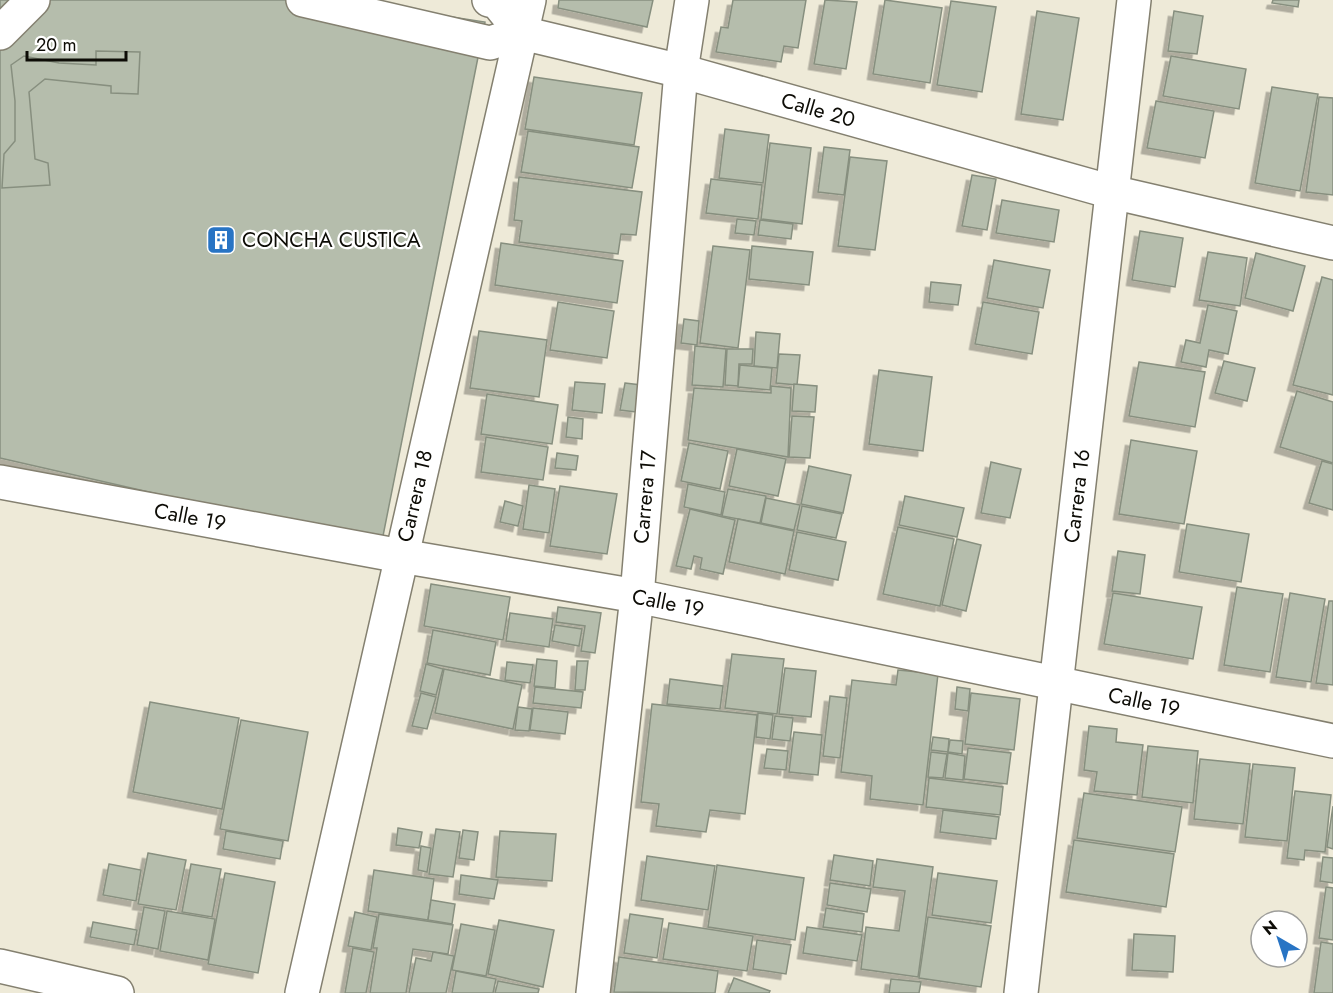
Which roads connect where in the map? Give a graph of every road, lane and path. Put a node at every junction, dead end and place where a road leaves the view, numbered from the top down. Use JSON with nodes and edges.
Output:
{"nodes":[{"id":1,"x":33,"y":0,"type":"edge"},
{"id":2,"x":303,"y":0,"type":"edge"},
{"id":3,"x":489,"y":0,"type":"edge"},
{"id":4,"x":529,"y":0,"type":"edge"},
{"id":5,"x":692,"y":0,"type":"edge"},
{"id":6,"x":1134,"y":0,"type":"edge"},
{"id":7,"x":0,"y":33,"type":"edge"},
{"id":8,"x":522,"y":33,"type":"junction"},
{"id":9,"x":681,"y":71,"type":"junction"},
{"id":10,"x":1112,"y":192,"type":"junction"},
{"id":11,"x":1333,"y":243,"type":"edge"},
{"id":12,"x":0,"y":482,"type":"edge"},
{"id":13,"x":401,"y":556,"type":"junction"},
{"id":14,"x":637,"y":596,"type":"junction"},
{"id":15,"x":1056,"y":683,"type":"junction"},
{"id":16,"x":1333,"y":741,"type":"edge"},
{"id":17,"x":0,"y":966,"type":"edge"},
{"id":18,"x":117,"y":993,"type":"edge"},
{"id":19,"x":302,"y":993,"type":"edge"},
{"id":20,"x":593,"y":993,"type":"edge"},
{"id":21,"x":1021,"y":993,"type":"edge"}],
"edges":[{"from":1,"to":7,"type":"street"},
{"from":2,"to":8,"type":"street"},
{"from":3,"to":8,"type":"street"},
{"from":4,"to":8,"type":"street","name":"Carrera 18"},
{"from":5,"to":9,"type":"street","name":"Carrera 17"},
{"from":6,"to":10,"type":"street","name":"Carrera 16"},
{"from":8,"to":9,"type":"street","name":"Calle 20"},
{"from":8,"to":13,"type":"street","name":"Carrera 18"},
{"from":9,"to":10,"type":"street","name":"Calle 20"},
{"from":9,"to":14,"type":"street","name":"Carrera 17"},
{"from":10,"to":11,"type":"street","name":"Calle 20"},
{"from":10,"to":15,"type":"street","name":"Carrera 16"},
{"from":12,"to":13,"type":"street","name":"Calle 19"},
{"from":13,"to":14,"type":"street","name":"Calle 19"},
{"from":13,"to":19,"type":"street","name":"Carrera 18"},
{"from":14,"to":15,"type":"street","name":"Calle 19"},
{"from":14,"to":20,"type":"street","name":"Carrera 17"},
{"from":15,"to":16,"type":"street","name":"Calle 19"},
{"from":15,"to":21,"type":"street","name":"Carrera 16"},
{"from":17,"to":18,"type":"street"}]}
